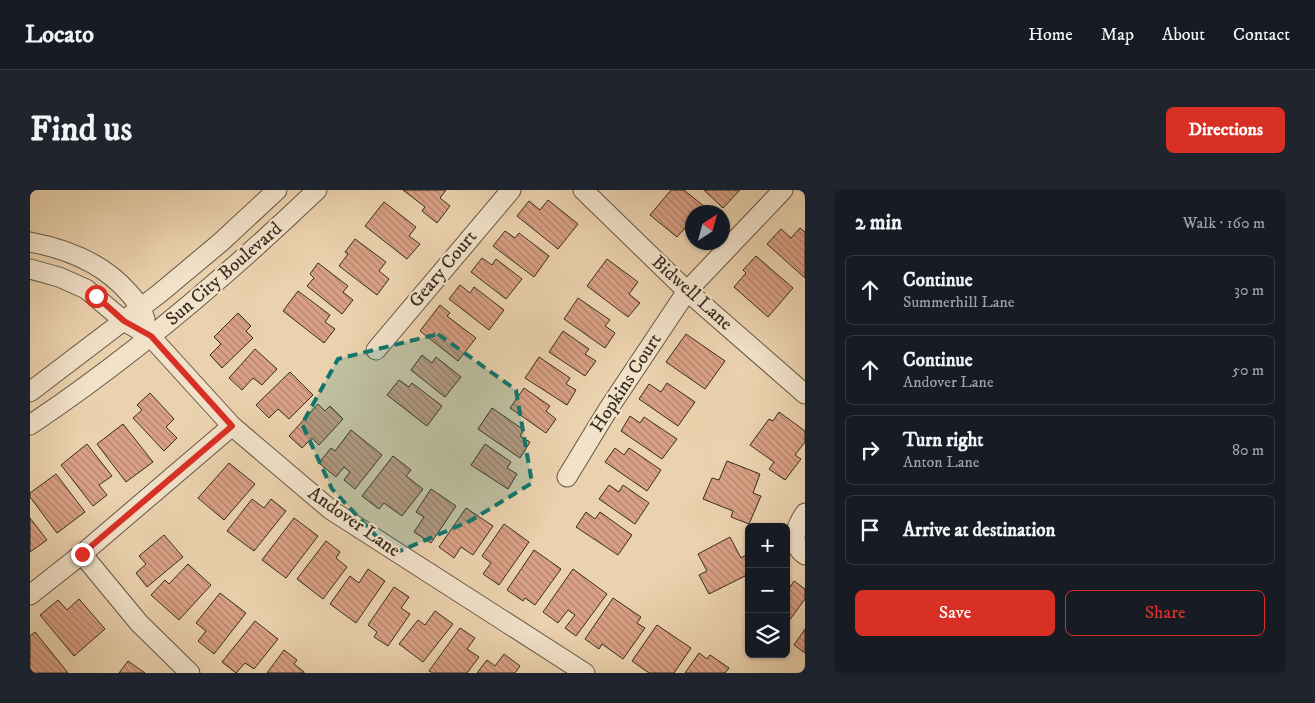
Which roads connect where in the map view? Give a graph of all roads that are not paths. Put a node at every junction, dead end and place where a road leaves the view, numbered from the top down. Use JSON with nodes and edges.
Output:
{"nodes":[{"id":1,"x":277,"y":190,"type":"edge"},
{"id":2,"x":317,"y":190,"type":"edge"},
{"id":3,"x":511,"y":190,"type":"edge"},
{"id":4,"x":583,"y":190,"type":"edge"},
{"id":5,"x":783,"y":190,"type":"edge"},
{"id":6,"x":30,"y":242,"type":"edge"},
{"id":7,"x":30,"y":269,"type":"edge"},
{"id":8,"x":687,"y":291,"type":"junction"},
{"id":9,"x":142,"y":307,"type":"junction"},
{"id":10,"x":124,"y":321,"type":"junction"},
{"id":11,"x":151,"y":336,"type":"junction"},
{"id":12,"x":376,"y":350,"type":"dead end"},
{"id":13,"x":30,"y":392,"type":"edge"},
{"id":14,"x":805,"y":394,"type":"edge"},
{"id":15,"x":30,"y":425,"type":"edge"},
{"id":16,"x":232,"y":426,"type":"junction"},
{"id":17,"x":567,"y":477,"type":"dead end"},
{"id":18,"x":805,"y":513,"type":"edge"},
{"id":19,"x":82,"y":554,"type":"junction"},
{"id":20,"x":805,"y":555,"type":"edge"},
{"id":21,"x":30,"y":595,"type":"edge"},
{"id":22,"x":190,"y":673,"type":"edge"},
{"id":23,"x":585,"y":673,"type":"edge"}],
"edges":[{"from":1,"to":9,"type":"street","name":"Sun City Boulevard"},
{"from":2,"to":11,"type":"street","name":"Sun City Boulevard"},
{"from":3,"to":12,"type":"street","name":"Geary Court"},
{"from":4,"to":8,"type":"street","name":"Bidwell Lane"},
{"from":5,"to":8,"type":"street","name":"Hopkins Court"},
{"from":6,"to":9,"type":"street"},
{"from":7,"to":10,"type":"street"},
{"from":8,"to":14,"type":"street","name":"Bidwell Lane"},
{"from":8,"to":17,"type":"street","name":"Hopkins Court"},
{"from":9,"to":10,"type":"street","name":"Sun City Boulevard"},
{"from":9,"to":11,"type":"street"},
{"from":10,"to":11,"type":"street"},
{"from":10,"to":13,"type":"street","name":"Sun City Boulevard"},
{"from":11,"to":15,"type":"street","name":"Sun City Boulevard"},
{"from":11,"to":16,"type":"street","name":"Andover Lane"},
{"from":16,"to":19,"type":"street"},
{"from":16,"to":23,"type":"street","name":"Andover Lane"},
{"from":18,"to":20,"type":"street"},
{"from":19,"to":21,"type":"street"},
{"from":19,"to":22,"type":"street"}]}
